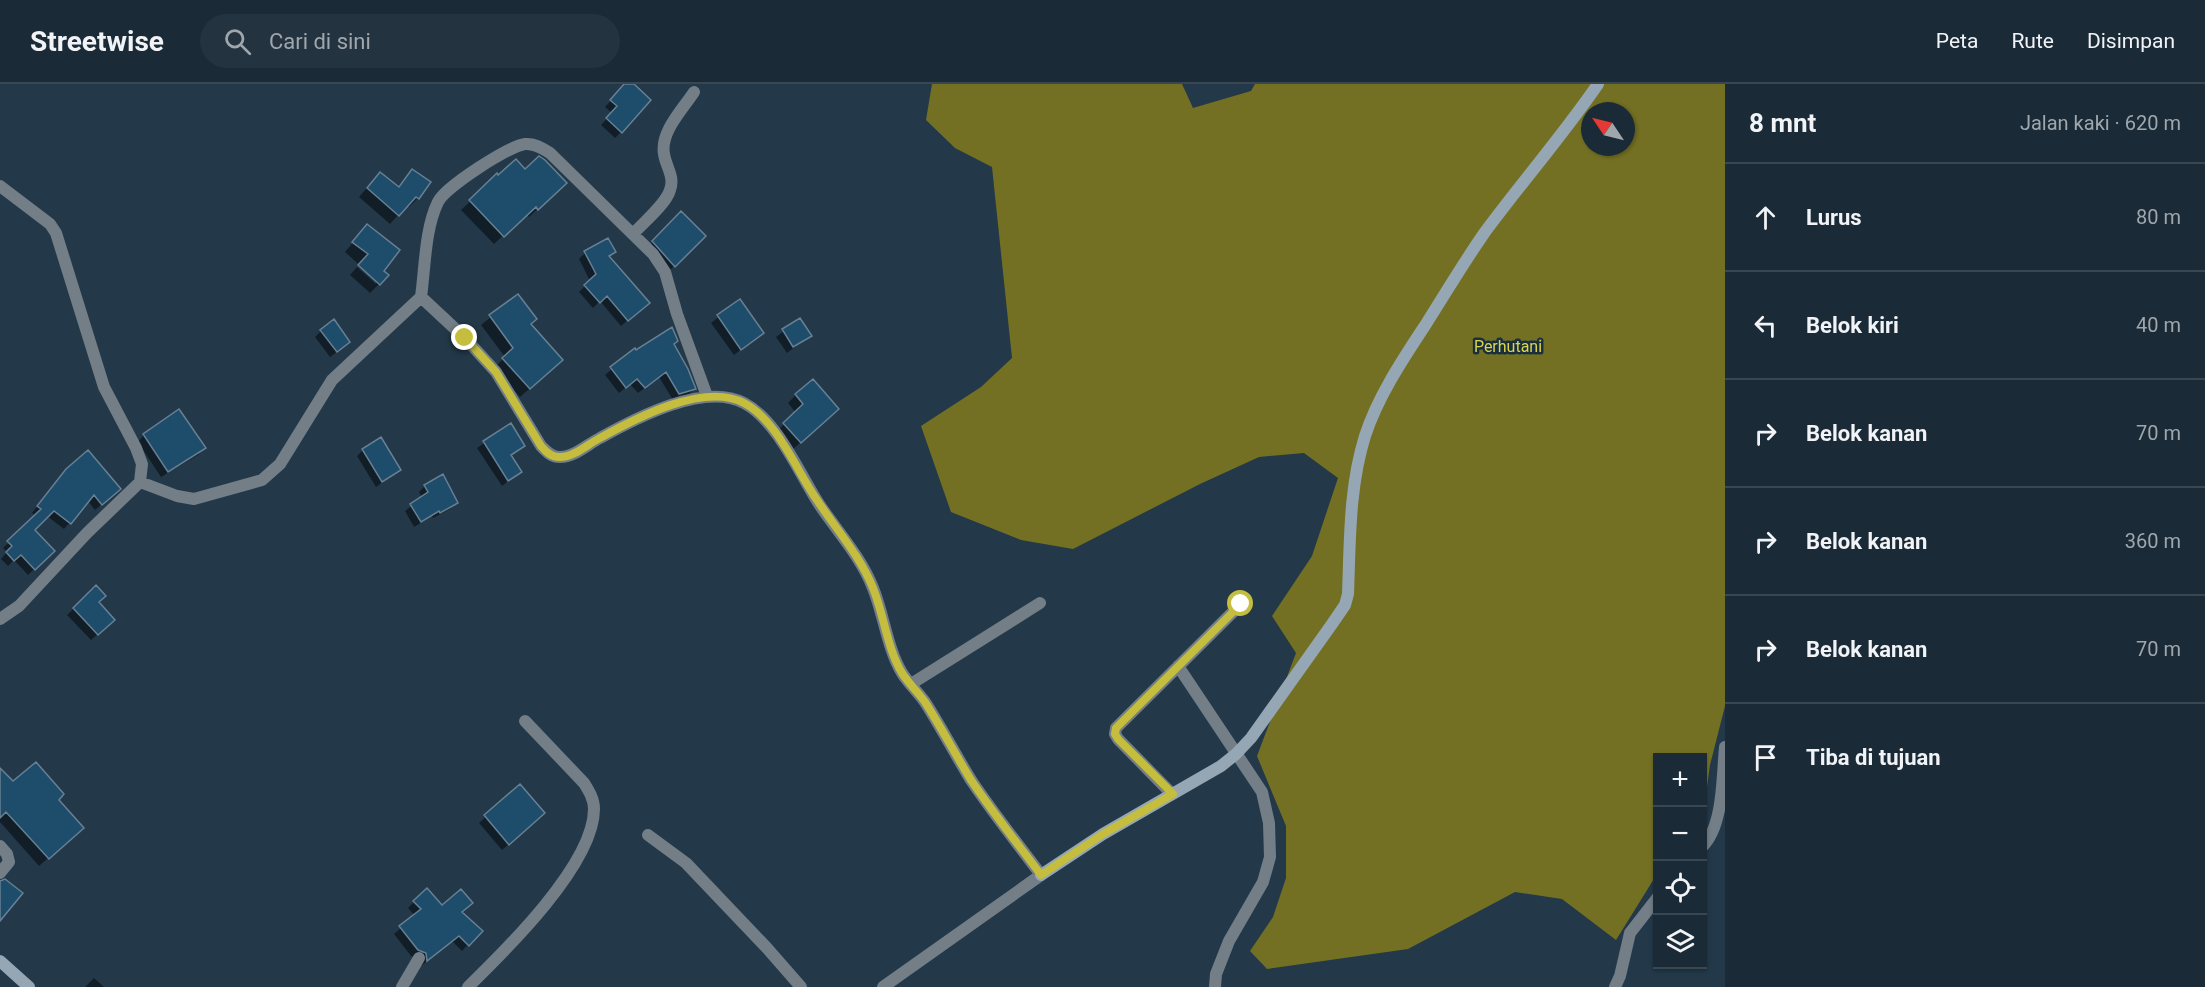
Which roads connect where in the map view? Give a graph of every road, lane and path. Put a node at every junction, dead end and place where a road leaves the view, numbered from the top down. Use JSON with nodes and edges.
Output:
{"nodes":[{"id":1,"x":1599,"y":84,"type":"edge"},
{"id":2,"x":694,"y":92,"type":"dead end"},
{"id":3,"x":0,"y":186,"type":"edge"},
{"id":4,"x":634,"y":233,"type":"junction"},
{"id":5,"x":421,"y":297,"type":"junction"},
{"id":6,"x":707,"y":396,"type":"junction"},
{"id":7,"x":140,"y":482,"type":"junction"},
{"id":8,"x":1040,"y":603,"type":"dead end"},
{"id":9,"x":1241,"y":604,"type":"dead end"},
{"id":10,"x":0,"y":620,"type":"edge"},
{"id":11,"x":1178,"y":666,"type":"junction"},
{"id":12,"x":911,"y":684,"type":"junction"},
{"id":13,"x":525,"y":721,"type":"dead end"},
{"id":14,"x":1725,"y":747,"type":"edge"},
{"id":15,"x":1236,"y":754,"type":"junction"},
{"id":16,"x":1173,"y":794,"type":"junction"},
{"id":17,"x":648,"y":835,"type":"dead end"},
{"id":18,"x":1707,"y":841,"type":"edge"},
{"id":19,"x":0,"y":846,"type":"edge"},
{"id":20,"x":0,"y":873,"type":"edge"},
{"id":21,"x":1041,"y":875,"type":"junction"},
{"id":22,"x":1653,"y":903,"type":"edge"},
{"id":23,"x":419,"y":958,"type":"dead end"},
{"id":24,"x":0,"y":961,"type":"edge"},
{"id":25,"x":887,"y":986,"type":"edge"},
{"id":26,"x":29,"y":987,"type":"edge"},
{"id":27,"x":402,"y":987,"type":"edge"},
{"id":28,"x":468,"y":987,"type":"edge"},
{"id":29,"x":801,"y":987,"type":"edge"},
{"id":30,"x":1215,"y":987,"type":"edge"},
{"id":31,"x":1615,"y":987,"type":"edge"}],
"edges":[{"from":1,"to":15,"type":"main road"},
{"from":2,"to":4,"type":"street"},
{"from":3,"to":7,"type":"street"},
{"from":4,"to":5,"type":"street"},
{"from":4,"to":6,"type":"street"},
{"from":5,"to":6,"type":"street"},
{"from":5,"to":7,"type":"street"},
{"from":6,"to":12,"type":"street"},
{"from":7,"to":10,"type":"street"},
{"from":8,"to":12,"type":"street"},
{"from":9,"to":11,"type":"street"},
{"from":11,"to":15,"type":"street"},
{"from":11,"to":16,"type":"street"},
{"from":12,"to":21,"type":"street"},
{"from":13,"to":28,"type":"street"},
{"from":14,"to":18,"type":"street"},
{"from":15,"to":16,"type":"main road"},
{"from":15,"to":30,"type":"street"},
{"from":16,"to":21,"type":"main road"},
{"from":17,"to":29,"type":"street"},
{"from":19,"to":20,"type":"street"},
{"from":21,"to":25,"type":"street"},
{"from":22,"to":31,"type":"street"},
{"from":23,"to":27,"type":"street"},
{"from":24,"to":26,"type":"main road"}]}
